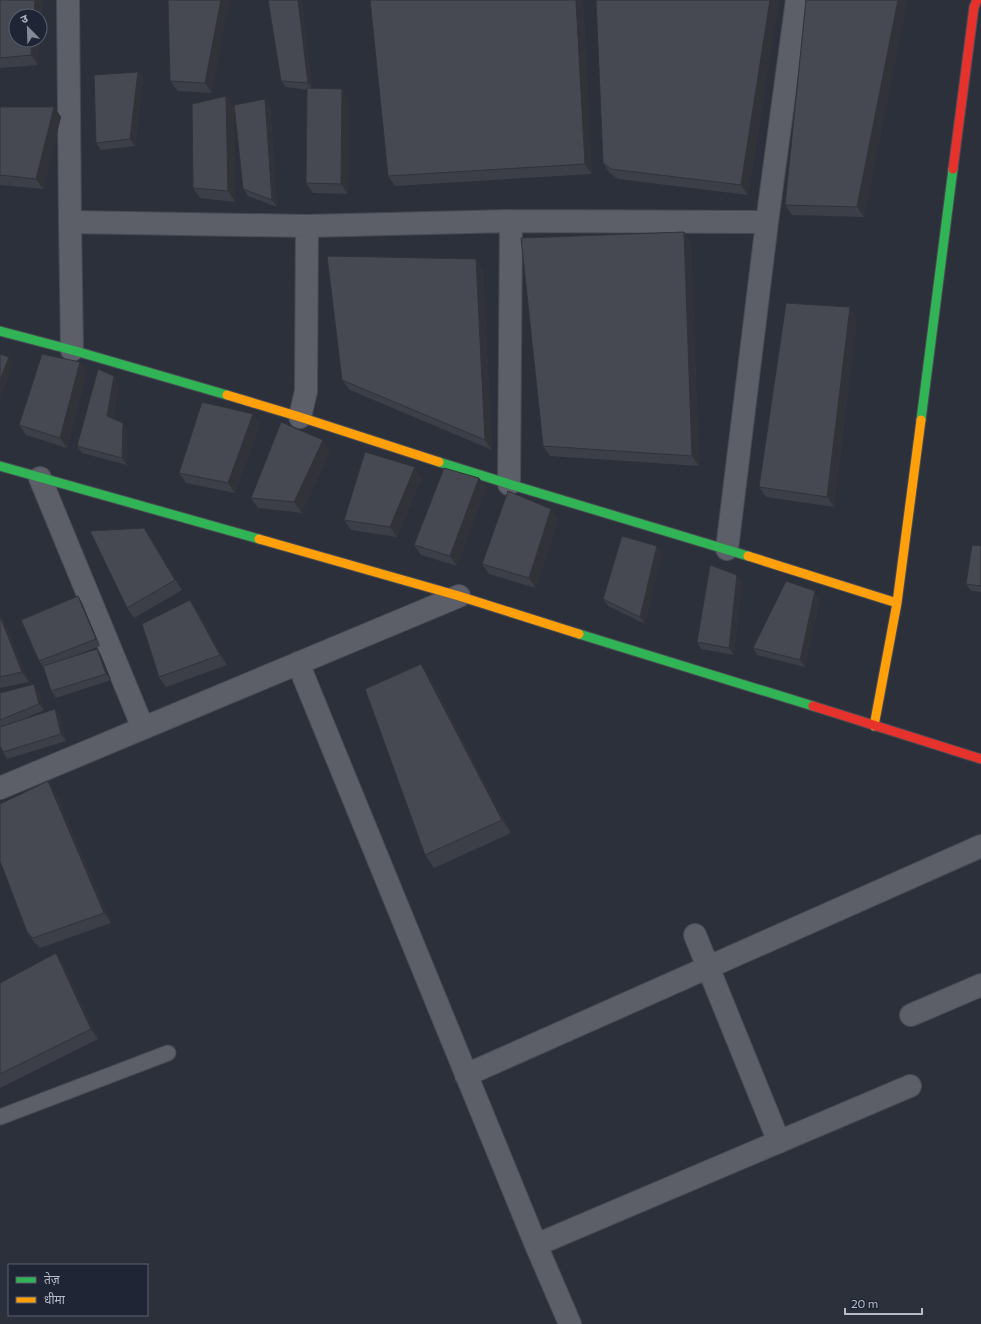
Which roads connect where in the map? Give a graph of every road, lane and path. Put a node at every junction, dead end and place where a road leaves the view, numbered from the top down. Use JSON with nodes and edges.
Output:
{"nodes":[{"id":1,"x":68,"y":0,"type":"edge"},
{"id":2,"x":797,"y":0,"type":"edge"},
{"id":3,"x":975,"y":2,"type":"edge"},
{"id":4,"x":511,"y":221,"type":"junction"},
{"id":5,"x":70,"y":222,"type":"junction"},
{"id":6,"x":766,"y":222,"type":"junction"},
{"id":7,"x":307,"y":226,"type":"junction"},
{"id":8,"x":0,"y":331,"type":"edge"},
{"id":9,"x":72,"y":350,"type":"junction"},
{"id":10,"x":300,"y":417,"type":"junction"},
{"id":11,"x":0,"y":466,"type":"edge"},
{"id":12,"x":40,"y":478,"type":"junction"},
{"id":13,"x":509,"y":484,"type":"junction"},
{"id":14,"x":727,"y":549,"type":"junction"},
{"id":15,"x":459,"y":596,"type":"junction"},
{"id":16,"x":897,"y":603,"type":"junction"},
{"id":17,"x":298,"y":663,"type":"junction"},
{"id":18,"x":874,"y":726,"type":"junction"},
{"id":19,"x":144,"y":728,"type":"junction"},
{"id":20,"x":981,"y":759,"type":"edge"},
{"id":21,"x":0,"y":788,"type":"edge"},
{"id":22,"x":981,"y":846,"type":"edge"},
{"id":23,"x":695,"y":935,"type":"dead end"},
{"id":24,"x":709,"y":968,"type":"junction"},
{"id":25,"x":981,"y":985,"type":"edge"},
{"id":26,"x":911,"y":1015,"type":"dead end"},
{"id":27,"x":168,"y":1053,"type":"dead end"},
{"id":28,"x":466,"y":1075,"type":"junction"},
{"id":29,"x":910,"y":1086,"type":"dead end"},
{"id":30,"x":0,"y":1117,"type":"edge"},
{"id":31,"x":779,"y":1142,"type":"junction"},
{"id":32,"x":536,"y":1245,"type":"junction"},
{"id":33,"x":570,"y":1324,"type":"edge"}],
"edges":[{"from":1,"to":5,"type":"street"},
{"from":2,"to":6,"type":"street"},
{"from":3,"to":16,"type":"street"},
{"from":4,"to":6,"type":"street"},
{"from":4,"to":7,"type":"street"},
{"from":4,"to":13,"type":"street"},
{"from":5,"to":7,"type":"street"},
{"from":5,"to":9,"type":"street"},
{"from":6,"to":14,"type":"street"},
{"from":7,"to":10,"type":"street"},
{"from":8,"to":9,"type":"street"},
{"from":9,"to":10,"type":"street"},
{"from":10,"to":13,"type":"street"},
{"from":11,"to":12,"type":"street"},
{"from":12,"to":15,"type":"street"},
{"from":12,"to":19,"type":"street"},
{"from":13,"to":14,"type":"street"},
{"from":14,"to":16,"type":"street"},
{"from":15,"to":17,"type":"street"},
{"from":15,"to":18,"type":"street"},
{"from":16,"to":18,"type":"street"},
{"from":17,"to":19,"type":"street"},
{"from":17,"to":28,"type":"street"},
{"from":18,"to":20,"type":"street"},
{"from":19,"to":21,"type":"street"},
{"from":22,"to":24,"type":"street"},
{"from":23,"to":24,"type":"street"},
{"from":24,"to":28,"type":"street"},
{"from":24,"to":31,"type":"street"},
{"from":25,"to":26,"type":"street"},
{"from":27,"to":30,"type":"lane"},
{"from":28,"to":32,"type":"street"},
{"from":29,"to":31,"type":"street"},
{"from":31,"to":32,"type":"street"},
{"from":32,"to":33,"type":"street"}]}
